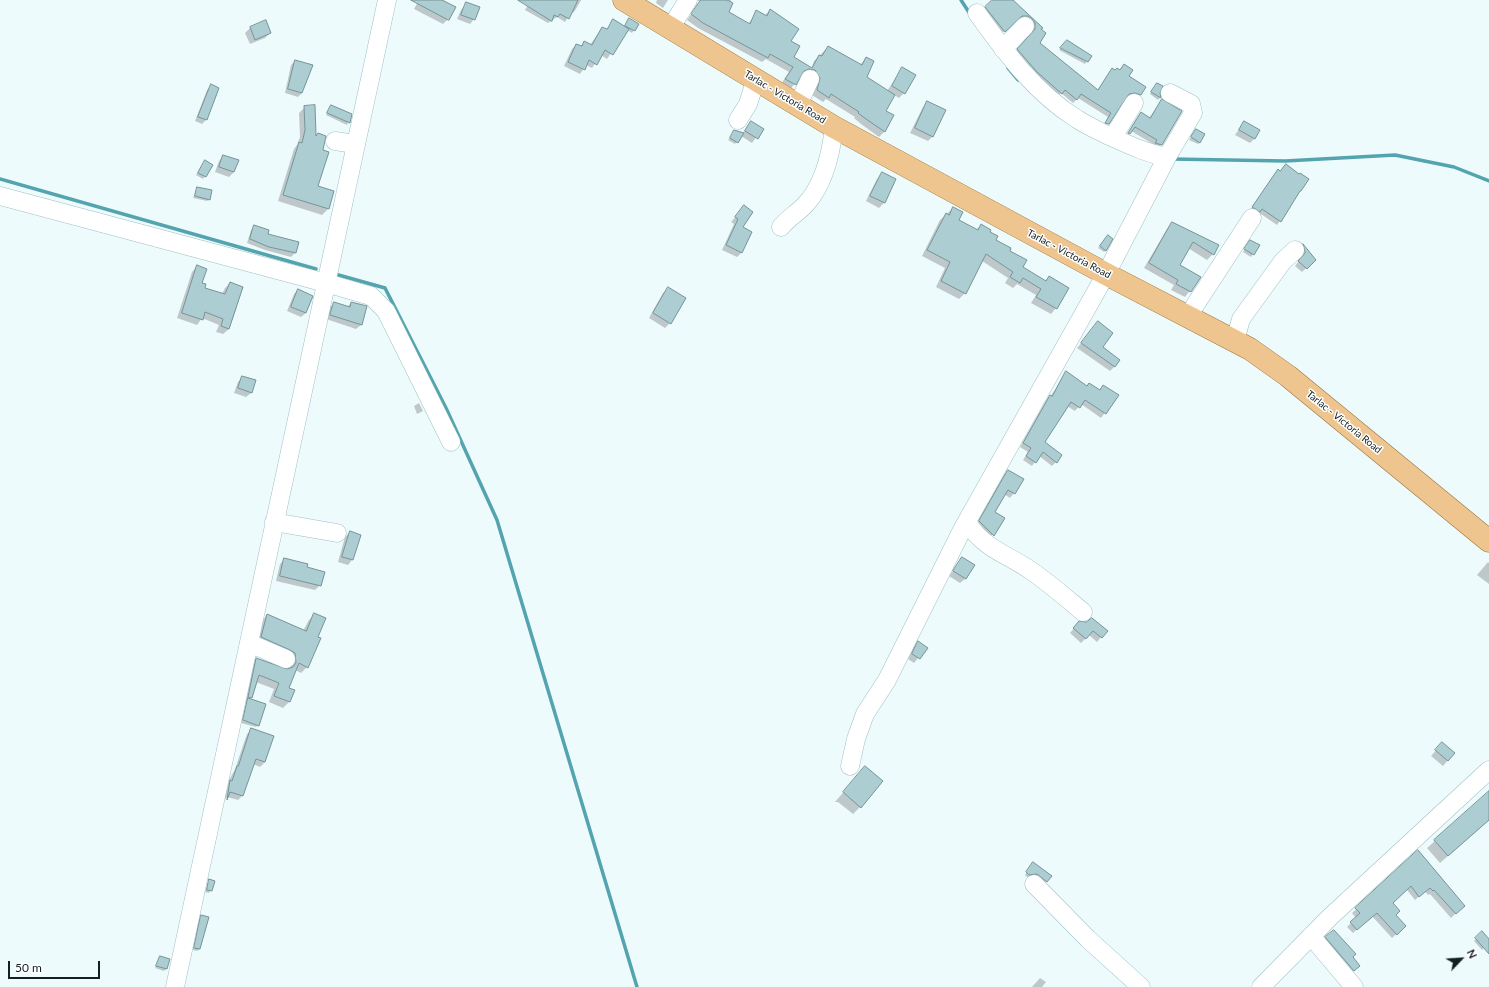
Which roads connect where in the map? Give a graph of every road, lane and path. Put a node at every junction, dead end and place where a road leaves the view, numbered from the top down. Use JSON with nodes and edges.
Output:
{"nodes":[{"id":1,"x":387,"y":0,"type":"edge"},
{"id":2,"x":624,"y":0,"type":"edge"},
{"id":3,"x":688,"y":0,"type":"edge"},
{"id":4,"x":977,"y":13,"type":"dead end"},
{"id":5,"x":1025,"y":26,"type":"dead end"},
{"id":6,"x":671,"y":27,"type":"junction"},
{"id":7,"x":1003,"y":49,"type":"junction"},
{"id":8,"x":756,"y":79,"type":"junction"},
{"id":9,"x":810,"y":79,"type":"dead end"},
{"id":10,"x":1170,"y":93,"type":"dead end"},
{"id":11,"x":1134,"y":103,"type":"dead end"},
{"id":12,"x":798,"y":105,"type":"junction"},
{"id":13,"x":738,"y":120,"type":"dead end"},
{"id":14,"x":834,"y":127,"type":"junction"},
{"id":15,"x":1113,"y":137,"type":"junction"},
{"id":16,"x":335,"y":141,"type":"dead end"},
{"id":17,"x":355,"y":144,"type":"junction"},
{"id":18,"x":1167,"y":158,"type":"junction"},
{"id":19,"x":0,"y":196,"type":"edge"},
{"id":20,"x":1252,"y":218,"type":"dead end"},
{"id":21,"x":780,"y":227,"type":"dead end"},
{"id":22,"x":1295,"y":250,"type":"dead end"},
{"id":23,"x":1106,"y":274,"type":"junction"},
{"id":24,"x":326,"y":283,"type":"junction"},
{"id":25,"x":1188,"y":316,"type":"junction"},
{"id":26,"x":1235,"y":341,"type":"junction"},
{"id":27,"x":451,"y":442,"type":"dead end"},
{"id":28,"x":274,"y":522,"type":"junction"},
{"id":29,"x":967,"y":522,"type":"junction"},
{"id":30,"x":337,"y":533,"type":"dead end"},
{"id":31,"x":1489,"y":542,"type":"edge"},
{"id":32,"x":1083,"y":612,"type":"dead end"},
{"id":33,"x":249,"y":643,"type":"junction"},
{"id":34,"x":286,"y":659,"type":"dead end"},
{"id":35,"x":850,"y":766,"type":"dead end"},
{"id":36,"x":1489,"y":770,"type":"edge"},
{"id":37,"x":1034,"y":884,"type":"dead end"},
{"id":38,"x":1311,"y":936,"type":"junction"},
{"id":39,"x":175,"y":987,"type":"edge"},
{"id":40,"x":1141,"y":987,"type":"edge"},
{"id":41,"x":1261,"y":987,"type":"edge"},
{"id":42,"x":1354,"y":987,"type":"edge"}],
"edges":[{"from":1,"to":17,"type":"street"},
{"from":2,"to":6,"type":"main road","name":"Tarlac - Victoria Road"},
{"from":3,"to":6,"type":"street"},
{"from":4,"to":7,"type":"street"},
{"from":5,"to":7,"type":"street"},
{"from":6,"to":8,"type":"main road","name":"Tarlac - Victoria Road"},
{"from":7,"to":15,"type":"street"},
{"from":8,"to":12,"type":"main road","name":"Tarlac - Victoria Road"},
{"from":8,"to":13,"type":"street"},
{"from":9,"to":12,"type":"street"},
{"from":10,"to":18,"type":"street"},
{"from":11,"to":15,"type":"street"},
{"from":12,"to":14,"type":"main road","name":"Tarlac - Victoria Road"},
{"from":14,"to":21,"type":"street"},
{"from":14,"to":23,"type":"main road","name":"Tarlac - Victoria Road"},
{"from":15,"to":18,"type":"street"},
{"from":16,"to":17,"type":"street"},
{"from":17,"to":24,"type":"street"},
{"from":18,"to":23,"type":"street"},
{"from":19,"to":24,"type":"street"},
{"from":20,"to":25,"type":"street"},
{"from":22,"to":26,"type":"street"},
{"from":23,"to":25,"type":"main road","name":"Tarlac - Victoria Road"},
{"from":23,"to":29,"type":"street"},
{"from":24,"to":27,"type":"street"},
{"from":24,"to":28,"type":"street"},
{"from":25,"to":26,"type":"main road","name":"Tarlac - Victoria Road"},
{"from":26,"to":31,"type":"main road","name":"Tarlac - Victoria Road"},
{"from":28,"to":30,"type":"street"},
{"from":28,"to":33,"type":"street"},
{"from":29,"to":32,"type":"street"},
{"from":29,"to":35,"type":"street"},
{"from":33,"to":34,"type":"street"},
{"from":33,"to":39,"type":"street"},
{"from":36,"to":38,"type":"street"},
{"from":37,"to":40,"type":"street"},
{"from":38,"to":41,"type":"street"},
{"from":38,"to":42,"type":"street"}]}
